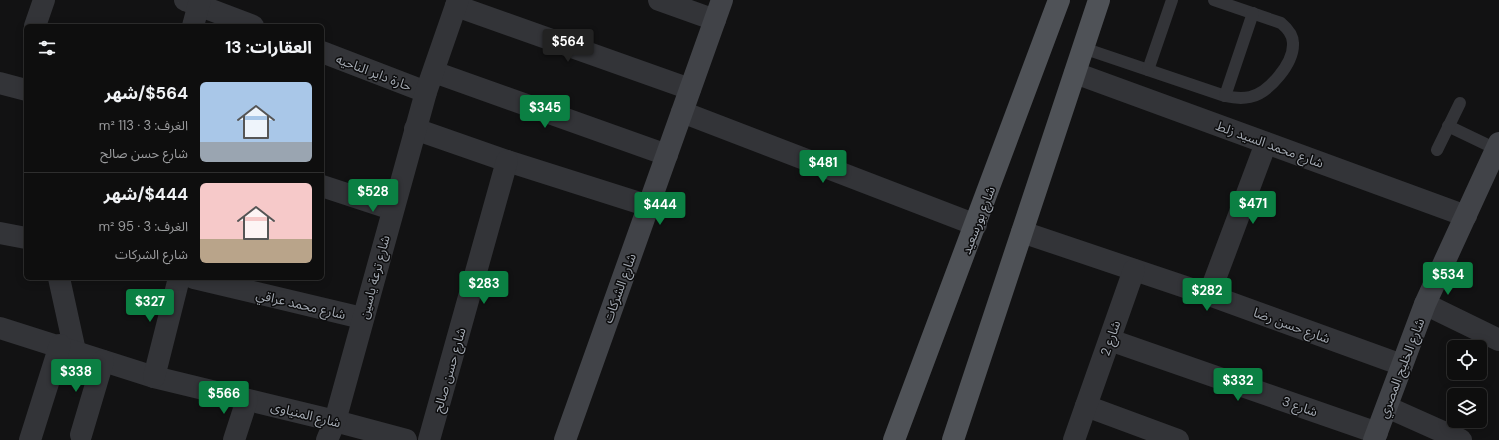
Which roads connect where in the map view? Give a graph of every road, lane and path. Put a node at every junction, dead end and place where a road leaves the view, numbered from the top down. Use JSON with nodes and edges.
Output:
{"nodes":[{"id":1,"x":44,"y":0,"type":"edge"},
{"id":2,"x":659,"y":0,"type":"edge"},
{"id":3,"x":1059,"y":0,"type":"edge"},
{"id":4,"x":1099,"y":0,"type":"edge"},
{"id":5,"x":1172,"y":0,"type":"edge"},
{"id":6,"x":1214,"y":0,"type":"edge"},
{"id":7,"x":194,"y":2,"type":"edge"},
{"id":8,"x":457,"y":3,"type":"edge"},
{"id":9,"x":719,"y":10,"type":"edge"},
{"id":10,"x":1253,"y":13,"type":"junction"},
{"id":11,"x":36,"y":24,"type":"edge"},
{"id":12,"x":192,"y":24,"type":"edge"},
{"id":13,"x":248,"y":24,"type":"edge"},
{"id":14,"x":1083,"y":48,"type":"junction"},
{"id":15,"x":324,"y":53,"type":"edge"},
{"id":16,"x":1148,"y":70,"type":"junction"},
{"id":17,"x":1075,"y":73,"type":"junction"},
{"id":18,"x":430,"y":82,"type":"junction"},
{"id":19,"x":0,"y":83,"type":"edge"},
{"id":20,"x":24,"y":89,"type":"edge"},
{"id":21,"x":690,"y":89,"type":"junction"},
{"id":22,"x":1225,"y":96,"type":"junction"},
{"id":23,"x":1460,"y":103,"type":"dead end"},
{"id":24,"x":682,"y":112,"type":"junction"},
{"id":25,"x":1448,"y":126,"type":"junction"},
{"id":26,"x":415,"y":129,"type":"junction"},
{"id":27,"x":1266,"y":143,"type":"junction"},
{"id":28,"x":1498,"y":146,"type":"edge"},
{"id":29,"x":1437,"y":150,"type":"dead end"},
{"id":30,"x":667,"y":155,"type":"junction"},
{"id":31,"x":507,"y":161,"type":"junction"},
{"id":32,"x":324,"y":187,"type":"edge"},
{"id":33,"x":649,"y":206,"type":"junction"},
{"id":34,"x":392,"y":209,"type":"junction"},
{"id":35,"x":1466,"y":216,"type":"junction"},
{"id":36,"x":976,"y":225,"type":"junction"},
{"id":37,"x":1022,"y":232,"type":"junction"},
{"id":38,"x":0,"y":233,"type":"edge"},
{"id":39,"x":24,"y":238,"type":"edge"},
{"id":40,"x":1134,"y":270,"type":"junction"},
{"id":41,"x":59,"y":280,"type":"edge"},
{"id":42,"x":178,"y":280,"type":"edge"},
{"id":43,"x":202,"y":280,"type":"edge"},
{"id":44,"x":1209,"y":295,"type":"junction"},
{"id":45,"x":1425,"y":304,"type":"junction"},
{"id":46,"x":362,"y":318,"type":"junction"},
{"id":47,"x":0,"y":328,"type":"edge"},
{"id":48,"x":1110,"y":340,"type":"junction"},
{"id":49,"x":1499,"y":340,"type":"edge"},
{"id":50,"x":67,"y":348,"type":"junction"},
{"id":51,"x":103,"y":361,"type":"junction"},
{"id":52,"x":1402,"y":365,"type":"junction"},
{"id":53,"x":154,"y":376,"type":"junction"},
{"id":54,"x":247,"y":400,"type":"junction"},
{"id":55,"x":1086,"y":406,"type":"junction"},
{"id":56,"x":1387,"y":407,"type":"junction"},
{"id":57,"x":331,"y":430,"type":"edge"},
{"id":58,"x":81,"y":435,"type":"dead end"},
{"id":59,"x":1376,"y":436,"type":"edge"},
{"id":60,"x":30,"y":440,"type":"edge"},
{"id":61,"x":234,"y":440,"type":"edge"},
{"id":62,"x":406,"y":440,"type":"edge"},
{"id":63,"x":429,"y":440,"type":"edge"},
{"id":64,"x":565,"y":440,"type":"edge"},
{"id":65,"x":894,"y":440,"type":"edge"},
{"id":66,"x":953,"y":440,"type":"edge"},
{"id":67,"x":1074,"y":440,"type":"edge"},
{"id":68,"x":1178,"y":440,"type":"edge"},
{"id":69,"x":1461,"y":440,"type":"edge"}],
"edges":[{"from":1,"to":11,"type":"street"},
{"from":2,"to":9,"type":"street"},
{"from":3,"to":36,"type":"main road","name":"شارع بورسعيد"},
{"from":4,"to":14,"type":"main road"},
{"from":5,"to":16,"type":"lane"},
{"from":6,"to":10,"type":"lane"},
{"from":7,"to":12,"type":"street"},
{"from":7,"to":13,"type":"street"},
{"from":8,"to":18,"type":"street","name":"شارع ترعة ياسين"},
{"from":8,"to":21,"type":"street"},
{"from":9,"to":21,"type":"main road","name":"شارع الشركات"},
{"from":10,"to":22,"type":"lane"},
{"from":10,"to":22,"type":"lane"},
{"from":14,"to":16,"type":"lane"},
{"from":14,"to":17,"type":"main road"},
{"from":15,"to":18,"type":"street","name":"حارة داير الناحيه"},
{"from":16,"to":22,"type":"lane"},
{"from":17,"to":27,"type":"street","name":"شارع محمد السيد زلط"},
{"from":17,"to":37,"type":"main road"},
{"from":18,"to":26,"type":"street","name":"شارع ترعة ياسين"},
{"from":18,"to":30,"type":"street","name":"حارة داير الناحيه"},
{"from":19,"to":20,"type":"street"},
{"from":21,"to":24,"type":"main road","name":"شارع الشركات"},
{"from":23,"to":25,"type":"lane"},
{"from":24,"to":30,"type":"main road","name":"شارع الشركات"},
{"from":24,"to":36,"type":"street"},
{"from":25,"to":28,"type":"lane"},
{"from":25,"to":29,"type":"lane"},
{"from":26,"to":31,"type":"street"},
{"from":26,"to":34,"type":"street","name":"شارع ترعة ياسين"},
{"from":27,"to":35,"type":"street","name":"شارع محمد السيد زلط"},
{"from":27,"to":44,"type":"street"},
{"from":28,"to":35,"type":"main road","name":"شارع الخليج المصري"},
{"from":30,"to":33,"type":"main road","name":"شارع الشركات"},
{"from":31,"to":33,"type":"street"},
{"from":31,"to":63,"type":"street","name":"شارع حسن صالح"},
{"from":32,"to":34,"type":"street"},
{"from":33,"to":64,"type":"main road","name":"شارع الشركات"},
{"from":34,"to":46,"type":"street","name":"شارع ترعة ياسين"},
{"from":35,"to":45,"type":"main road","name":"شارع الخليج المصري"},
{"from":36,"to":65,"type":"main road","name":"شارع بورسعيد"},
{"from":37,"to":40,"type":"street","name":"شارع حسن رضا"},
{"from":37,"to":66,"type":"main road"},
{"from":38,"to":39,"type":"street"},
{"from":40,"to":44,"type":"street","name":"شارع حسن رضا"},
{"from":40,"to":48,"type":"street","name":"شارع 2"},
{"from":41,"to":50,"type":"street"},
{"from":42,"to":53,"type":"street"},
{"from":43,"to":46,"type":"street","name":"شارع محمد عراقي"},
{"from":44,"to":52,"type":"street","name":"شارع حسن رضا"},
{"from":45,"to":49,"type":"street"},
{"from":45,"to":52,"type":"main road","name":"شارع الخليج المصري"},
{"from":46,"to":57,"type":"street","name":"شارع ترعة ياسين"},
{"from":47,"to":50,"type":"street","name":"شارع المنياوى"},
{"from":48,"to":55,"type":"street","name":"شارع 2"},
{"from":48,"to":59,"type":"street","name":"شارع 3"},
{"from":50,"to":51,"type":"street","name":"شارع المنياوى"},
{"from":50,"to":60,"type":"street"},
{"from":51,"to":53,"type":"street","name":"شارع المنياوى"},
{"from":51,"to":58,"type":"street"},
{"from":52,"to":56,"type":"main road","name":"شارع الخليج المصري"},
{"from":53,"to":54,"type":"street","name":"شارع المنياوى"},
{"from":54,"to":57,"type":"street","name":"شارع المنياوى"},
{"from":54,"to":61,"type":"street"},
{"from":55,"to":67,"type":"street","name":"شارع 2"},
{"from":55,"to":68,"type":"street"},
{"from":56,"to":59,"type":"main road","name":"شارع الخليج المصري"},
{"from":56,"to":69,"type":"street"},
{"from":57,"to":62,"type":"street","name":"شارع المنياوى"}]}
